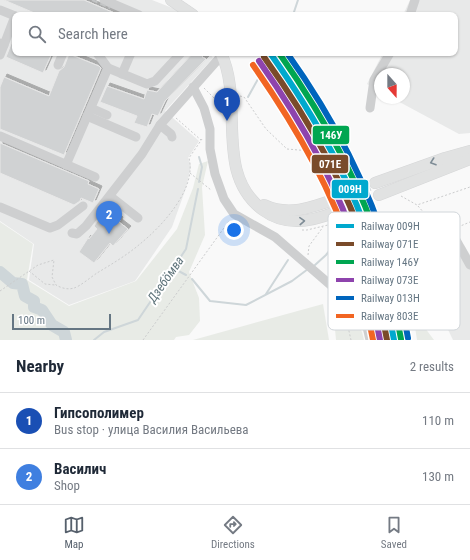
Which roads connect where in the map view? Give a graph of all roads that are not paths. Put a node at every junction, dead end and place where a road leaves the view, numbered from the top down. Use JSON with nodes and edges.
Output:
{"nodes":[{"id":1,"x":104,"y":0,"type":"edge"},
{"id":2,"x":171,"y":0,"type":"edge"},
{"id":3,"x":415,"y":0,"type":"edge"},
{"id":4,"x":0,"y":10,"type":"edge"},
{"id":5,"x":132,"y":12,"type":"edge"},
{"id":6,"x":189,"y":12,"type":"edge"},
{"id":7,"x":411,"y":12,"type":"edge"},
{"id":8,"x":12,"y":15,"type":"edge"},
{"id":9,"x":12,"y":22,"type":"edge"},
{"id":10,"x":2,"y":44,"type":"edge"},
{"id":11,"x":0,"y":55,"type":"edge"},
{"id":12,"x":62,"y":56,"type":"edge"},
{"id":13,"x":99,"y":56,"type":"edge"},
{"id":14,"x":130,"y":56,"type":"edge"},
{"id":15,"x":178,"y":56,"type":"edge"},
{"id":16,"x":220,"y":56,"type":"edge"},
{"id":17,"x":223,"y":56,"type":"edge"},
{"id":18,"x":388,"y":56,"type":"edge"},
{"id":19,"x":58,"y":65,"type":"dead end"},
{"id":20,"x":108,"y":68,"type":"junction"},
{"id":21,"x":122,"y":74,"type":"junction"},
{"id":22,"x":196,"y":84,"type":"junction"},
{"id":23,"x":370,"y":108,"type":"dead end"},
{"id":24,"x":89,"y":112,"type":"junction"},
{"id":25,"x":107,"y":115,"type":"dead end"},
{"id":26,"x":160,"y":125,"type":"junction"},
{"id":27,"x":0,"y":136,"type":"edge"},
{"id":28,"x":136,"y":137,"type":"dead end"},
{"id":29,"x":172,"y":137,"type":"dead end"},
{"id":30,"x":470,"y":151,"type":"edge"},
{"id":31,"x":470,"y":159,"type":"edge"},
{"id":32,"x":66,"y":165,"type":"junction"},
{"id":33,"x":94,"y":177,"type":"dead end"},
{"id":34,"x":375,"y":183,"type":"tunnel mouth"},
{"id":35,"x":246,"y":192,"type":"junction"},
{"id":36,"x":379,"y":195,"type":"tunnel mouth"},
{"id":37,"x":110,"y":196,"type":"junction"},
{"id":38,"x":344,"y":196,"type":"tunnel mouth"},
{"id":39,"x":83,"y":206,"type":"dead end"},
{"id":40,"x":0,"y":207,"type":"edge"},
{"id":41,"x":347,"y":207,"type":"tunnel mouth"},
{"id":42,"x":334,"y":212,"type":"edge"},
{"id":43,"x":328,"y":214,"type":"edge"},
{"id":44,"x":138,"y":218,"type":"dead end"},
{"id":45,"x":72,"y":233,"type":"dead end"},
{"id":46,"x":460,"y":248,"type":"edge"},
{"id":47,"x":470,"y":266,"type":"edge"},
{"id":48,"x":328,"y":283,"type":"edge"},
{"id":49,"x":368,"y":330,"type":"edge"},
{"id":50,"x":370,"y":340,"type":"edge"}],
"edges":[{"from":1,"to":5,"type":"lane"},
{"from":2,"to":6,"type":"main road"},
{"from":3,"to":7,"type":"lane"},
{"from":4,"to":8,"type":"lane"},
{"from":9,"to":10,"type":"lane"},
{"from":10,"to":11,"type":"lane"},
{"from":12,"to":19,"type":"lane"},
{"from":13,"to":20,"type":"lane"},
{"from":14,"to":21,"type":"lane"},
{"from":15,"to":21,"type":"lane"},
{"from":16,"to":22,"type":"lane"},
{"from":17,"to":35,"type":"main road"},
{"from":18,"to":23,"type":"lane"},
{"from":20,"to":21,"type":"lane"},
{"from":20,"to":24,"type":"lane"},
{"from":22,"to":26,"type":"lane"},
{"from":22,"to":48,"type":"lane"},
{"from":24,"to":25,"type":"lane"},
{"from":24,"to":28,"type":"lane"},
{"from":24,"to":32,"type":"lane"},
{"from":26,"to":29,"type":"lane"},
{"from":26,"to":37,"type":"lane"},
{"from":27,"to":32,"type":"lane"},
{"from":30,"to":34,"type":"main road","one_way":true},
{"from":31,"to":36,"type":"main road"},
{"from":32,"to":33,"type":"lane"},
{"from":35,"to":38,"type":"main road"},
{"from":35,"to":43,"type":"main road","one_way":true},
{"from":37,"to":44,"type":"lane"},
{"from":37,"to":45,"type":"lane"},
{"from":39,"to":40,"type":"lane"},
{"from":42,"to":41,"type":"main road","one_way":true},
{"from":46,"to":47,"type":"lane"},
{"from":49,"to":50,"type":"lane"}]}
